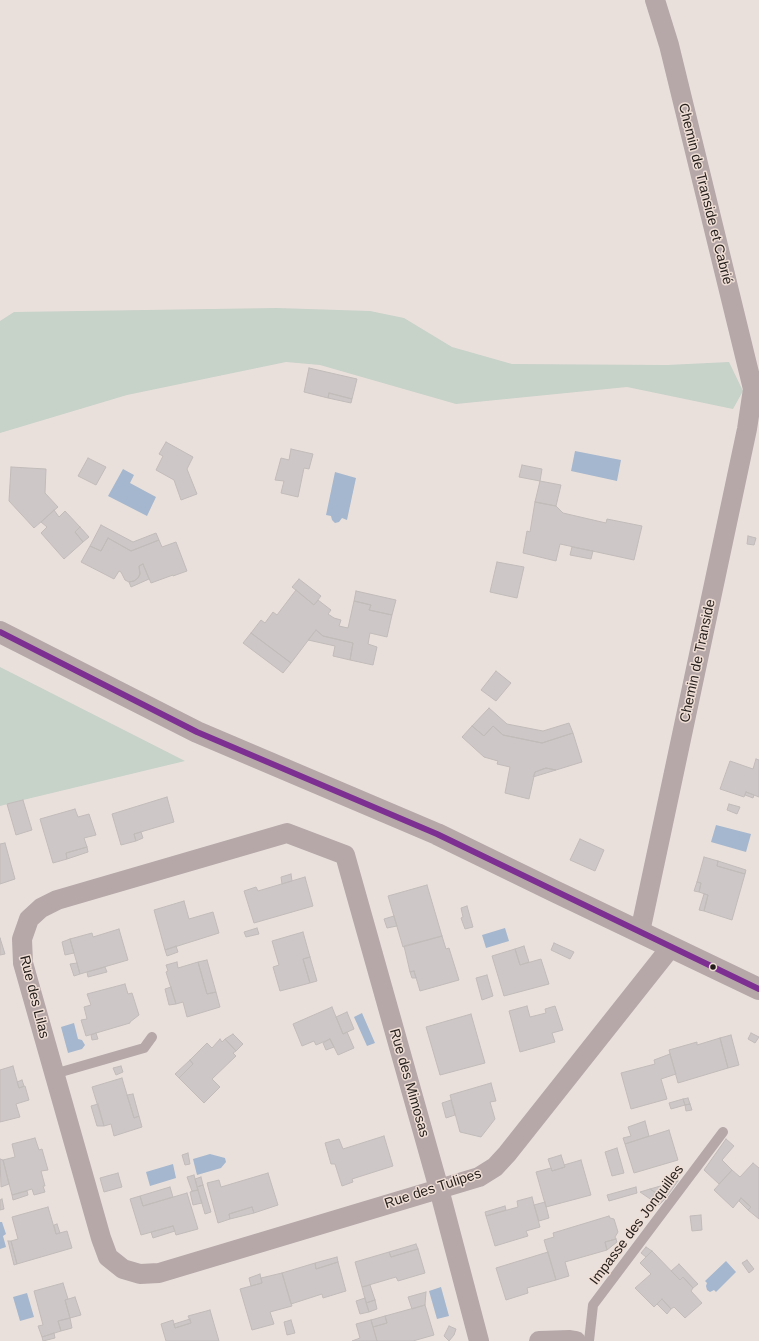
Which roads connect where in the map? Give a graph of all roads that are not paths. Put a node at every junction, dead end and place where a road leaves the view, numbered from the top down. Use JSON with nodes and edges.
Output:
{"nodes":[{"id":1,"x":655,"y":0,"type":"edge"},
{"id":2,"x":756,"y":389,"type":"edge"},
{"id":3,"x":0,"y":632,"type":"edge"},
{"id":4,"x":317,"y":844,"type":"joint"},
{"id":5,"x":640,"y":932,"type":"junction"},
{"id":6,"x":672,"y":946,"type":"junction"},
{"id":7,"x":759,"y":989,"type":"edge"},
{"id":8,"x":152,"y":1037,"type":"dead end"},
{"id":9,"x":54,"y":1074,"type":"junction"},
{"id":10,"x":723,"y":1132,"type":"dead end"},
{"id":11,"x":439,"y":1189,"type":"junction"},
{"id":12,"x":123,"y":1269,"type":"joint"},
{"id":13,"x":479,"y":1341,"type":"edge"},
{"id":14,"x":539,"y":1341,"type":"edge"},
{"id":15,"x":576,"y":1341,"type":"edge"},
{"id":16,"x":589,"y":1341,"type":"edge"}],
"edges":[{"from":1,"to":2,"type":"street","name":"Chemin de Transide et Cabrié"},
{"from":2,"to":5,"type":"street","name":"Chemin de Transide"},
{"from":3,"to":5,"type":"street"},
{"from":4,"to":9,"type":"street","name":"Rue des Lilas"},
{"from":4,"to":11,"type":"street","name":"Rue des Mimosas"},
{"from":5,"to":6,"type":"street"},
{"from":6,"to":7,"type":"street"},
{"from":6,"to":11,"type":"street","name":"Rue des Tulipes"},
{"from":8,"to":9,"type":"lane"},
{"from":9,"to":12,"type":"street","name":"Rue des Lilas"},
{"from":10,"to":16,"type":"lane","name":"Impasse des Jonquilles"},
{"from":11,"to":12,"type":"street","name":"Rue des Tulipes"},
{"from":11,"to":13,"type":"street","name":"Rue des Mimosas"},
{"from":14,"to":15,"type":"street"}]}
